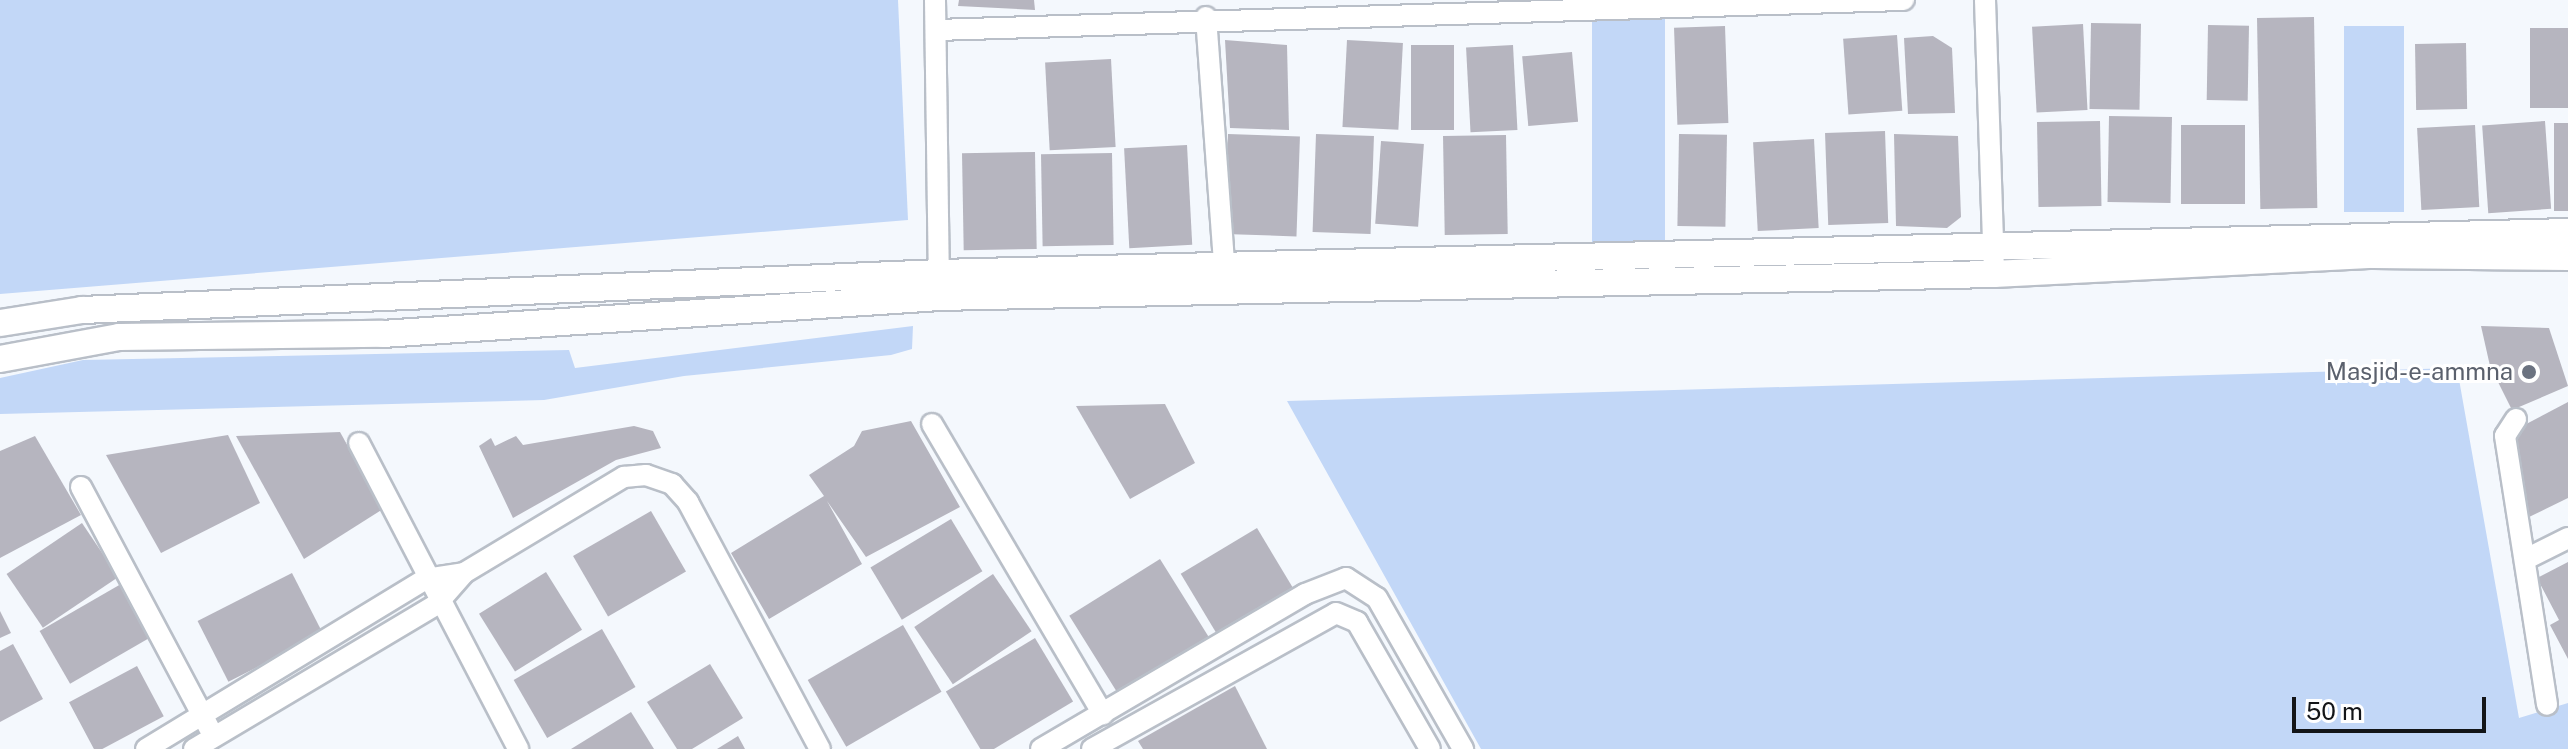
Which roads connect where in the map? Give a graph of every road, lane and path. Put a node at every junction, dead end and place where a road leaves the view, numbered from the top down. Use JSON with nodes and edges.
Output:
{"nodes":[{"id":1,"x":935,"y":0,"type":"edge"},
{"id":2,"x":1904,"y":0,"type":"edge"},
{"id":3,"x":1985,"y":0,"type":"edge"},
{"id":4,"x":1542,"y":5,"type":"edge"},
{"id":5,"x":1424,"y":6,"type":"edge"},
{"id":6,"x":1271,"y":8,"type":"edge"},
{"id":7,"x":1206,"y":17,"type":"junction"},
{"id":8,"x":936,"y":30,"type":"junction"},
{"id":9,"x":2568,"y":232,"type":"edge"},
{"id":10,"x":1995,"y":244,"type":"junction"},
{"id":11,"x":2374,"y":244,"type":"junction"},
{"id":12,"x":2568,"y":257,"type":"edge"},
{"id":13,"x":1224,"y":265,"type":"junction"},
{"id":14,"x":1994,"y":274,"type":"junction"},
{"id":15,"x":939,"y":285,"type":"junction"},
{"id":16,"x":0,"y":323,"type":"edge"},
{"id":17,"x":0,"y":359,"type":"edge"},
{"id":18,"x":2516,"y":419,"type":"dead end"},
{"id":19,"x":932,"y":424,"type":"dead end"},
{"id":20,"x":359,"y":443,"type":"dead end"},
{"id":21,"x":81,"y":487,"type":"dead end"},
{"id":22,"x":2568,"y":538,"type":"edge"},
{"id":23,"x":2526,"y":559,"type":"junction"},
{"id":24,"x":464,"y":573,"type":"junction"},
{"id":25,"x":426,"y":579,"type":"junction"},
{"id":26,"x":437,"y":604,"type":"junction"},
{"id":27,"x":2547,"y":705,"type":"dead end"},
{"id":28,"x":1103,"y":714,"type":"junction"},
{"id":29,"x":203,"y":716,"type":"junction"},
{"id":30,"x":1119,"y":742,"type":"edge"},
{"id":31,"x":218,"y":743,"type":"edge"},
{"id":32,"x":146,"y":749,"type":"edge"},
{"id":33,"x":194,"y":749,"type":"edge"},
{"id":34,"x":518,"y":749,"type":"edge"},
{"id":35,"x":820,"y":749,"type":"edge"},
{"id":36,"x":1041,"y":749,"type":"edge"},
{"id":37,"x":1092,"y":749,"type":"edge"},
{"id":38,"x":1430,"y":749,"type":"edge"},
{"id":39,"x":1463,"y":749,"type":"edge"}],
"edges":[{"from":1,"to":8,"type":"street"},
{"from":2,"to":4,"type":"street"},
{"from":3,"to":10,"type":"street"},
{"from":4,"to":5,"type":"street"},
{"from":5,"to":6,"type":"street"},
{"from":6,"to":7,"type":"street"},
{"from":7,"to":8,"type":"street"},
{"from":7,"to":13,"type":"street"},
{"from":8,"to":15,"type":"street"},
{"from":9,"to":11,"type":"street"},
{"from":10,"to":11,"type":"street"},
{"from":10,"to":13,"type":"street"},
{"from":10,"to":14,"type":"street"},
{"from":11,"to":12,"type":"street"},
{"from":11,"to":14,"type":"street"},
{"from":13,"to":15,"type":"street"},
{"from":14,"to":15,"type":"street"},
{"from":15,"to":16,"type":"street"},
{"from":15,"to":17,"type":"street"},
{"from":18,"to":23,"type":"street"},
{"from":19,"to":28,"type":"street"},
{"from":20,"to":25,"type":"street"},
{"from":21,"to":29,"type":"street"},
{"from":22,"to":23,"type":"street"},
{"from":23,"to":27,"type":"street"},
{"from":24,"to":25,"type":"street"},
{"from":24,"to":26,"type":"street"},
{"from":24,"to":35,"type":"street"},
{"from":25,"to":26,"type":"street"},
{"from":25,"to":29,"type":"street"},
{"from":26,"to":31,"type":"street"},
{"from":26,"to":34,"type":"street"},
{"from":28,"to":36,"type":"street"},
{"from":28,"to":39,"type":"street"},
{"from":29,"to":31,"type":"street"},
{"from":29,"to":32,"type":"street"},
{"from":30,"to":37,"type":"street"},
{"from":30,"to":38,"type":"street"},
{"from":31,"to":33,"type":"street"}]}
